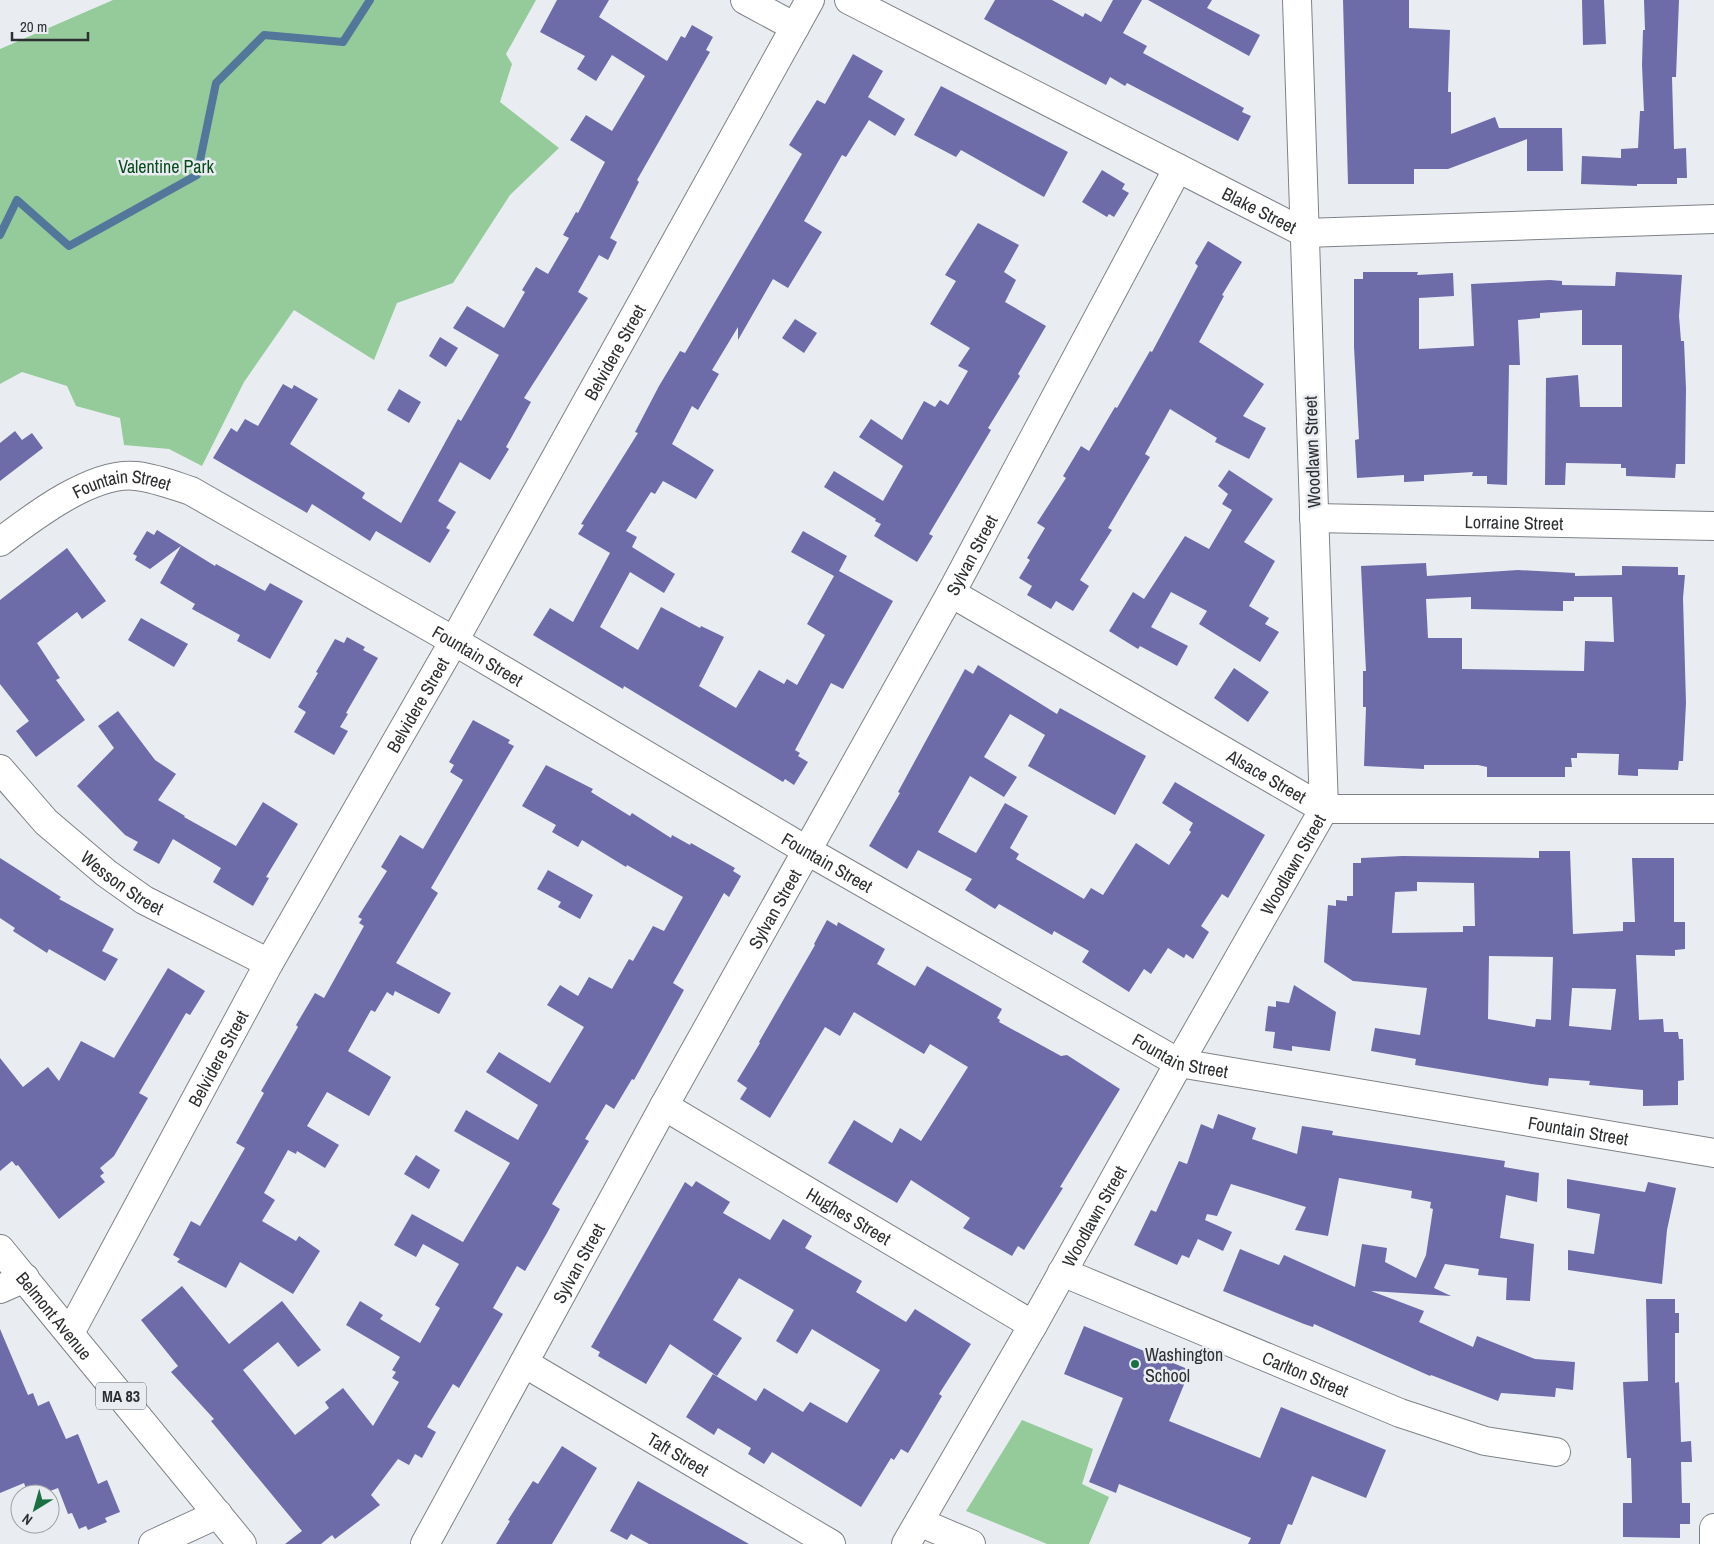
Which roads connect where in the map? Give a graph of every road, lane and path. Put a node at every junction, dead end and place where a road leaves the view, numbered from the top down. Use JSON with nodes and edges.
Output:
{"nodes":[{"id":1,"x":745,"y":0,"type":"edge"},
{"id":2,"x":810,"y":0,"type":"edge"},
{"id":3,"x":849,"y":0,"type":"edge"},
{"id":4,"x":1297,"y":0,"type":"edge"},
{"id":5,"x":795,"y":27,"type":"junction"},
{"id":6,"x":1178,"y":168,"type":"junction"},
{"id":7,"x":1714,"y":219,"type":"edge"},
{"id":8,"x":1305,"y":233,"type":"junction"},
{"id":9,"x":1314,"y":518,"type":"junction"},
{"id":10,"x":1714,"y":526,"type":"edge"},
{"id":11,"x":0,"y":542,"type":"edge"},
{"id":12,"x":951,"y":593,"type":"junction"},
{"id":13,"x":454,"y":641,"type":"junction"},
{"id":14,"x":0,"y":769,"type":"edge"},
{"id":15,"x":1324,"y":809,"type":"junction"},
{"id":16,"x":1714,"y":809,"type":"edge"},
{"id":17,"x":806,"y":850,"type":"junction"},
{"id":18,"x":269,"y":963,"type":"junction"},
{"id":19,"x":1179,"y":1063,"type":"junction"},
{"id":20,"x":664,"y":1106,"type":"junction"},
{"id":21,"x":1714,"y":1153,"type":"edge"},
{"id":22,"x":0,"y":1249,"type":"edge"},
{"id":23,"x":1062,"y":1272,"type":"junction"},
{"id":24,"x":25,"y":1278,"type":"junction"},
{"id":25,"x":0,"y":1289,"type":"edge"},
{"id":26,"x":1033,"y":1326,"type":"junction"},
{"id":27,"x":70,"y":1333,"type":"junction"},
{"id":28,"x":524,"y":1363,"type":"junction"},
{"id":29,"x":1556,"y":1452,"type":"dead end"},
{"id":30,"x":218,"y":1514,"type":"junction"},
{"id":31,"x":1714,"y":1528,"type":"edge"},
{"id":32,"x":912,"y":1533,"type":"edge"},
{"id":33,"x":153,"y":1544,"type":"edge"},
{"id":34,"x":242,"y":1544,"type":"edge"},
{"id":35,"x":425,"y":1544,"type":"edge"},
{"id":36,"x":831,"y":1544,"type":"edge"},
{"id":37,"x":971,"y":1544,"type":"edge"},
{"id":38,"x":1714,"y":1544,"type":"edge"}],
"edges":[{"from":1,"to":5,"type":"street"},
{"from":2,"to":5,"type":"street","name":"Belvidere Street"},
{"from":3,"to":6,"type":"street","name":"Blake Street"},
{"from":4,"to":8,"type":"street","name":"Woodlawn Street"},
{"from":5,"to":13,"type":"street","name":"Belvidere Street"},
{"from":6,"to":8,"type":"street","name":"Blake Street"},
{"from":6,"to":12,"type":"street","name":"Sylvan Street"},
{"from":7,"to":8,"type":"street","name":"Blake Street"},
{"from":8,"to":9,"type":"street","name":"Woodlawn Street"},
{"from":9,"to":10,"type":"street","name":"Lorraine Street"},
{"from":9,"to":15,"type":"street","name":"Woodlawn Street"},
{"from":11,"to":13,"type":"street","name":"Fountain Street"},
{"from":12,"to":15,"type":"street","name":"Alsace Street"},
{"from":12,"to":17,"type":"street","name":"Sylvan Street"},
{"from":13,"to":17,"type":"street","name":"Fountain Street"},
{"from":13,"to":18,"type":"street","name":"Belvidere Street"},
{"from":14,"to":18,"type":"street","name":"Wesson Street"},
{"from":15,"to":16,"type":"street","name":"Alsace Street"},
{"from":15,"to":19,"type":"street","name":"Woodlawn Street"},
{"from":17,"to":19,"type":"street","name":"Fountain Street"},
{"from":17,"to":20,"type":"street","name":"Sylvan Street"},
{"from":18,"to":27,"type":"street","name":"Belvidere Street"},
{"from":19,"to":21,"type":"street","name":"Fountain Street"},
{"from":19,"to":23,"type":"street","name":"Woodlawn Street"},
{"from":20,"to":26,"type":"street","name":"Hughes Street"},
{"from":20,"to":28,"type":"street","name":"Sylvan Street"},
{"from":22,"to":24,"type":"street","name":"Belmont Avenue","number":"MA 83"},
{"from":23,"to":26,"type":"street","name":"Woodlawn Street"},
{"from":23,"to":29,"type":"street","name":"Carlton Street"},
{"from":24,"to":25,"type":"street"},
{"from":24,"to":27,"type":"street","name":"Belmont Avenue","number":"MA 83"},
{"from":26,"to":32,"type":"street","name":"Woodlawn Street"},
{"from":27,"to":30,"type":"street","name":"Belmont Avenue","number":"MA 83"},
{"from":28,"to":35,"type":"street","name":"Sylvan Street"},
{"from":28,"to":36,"type":"street","name":"Taft Street"},
{"from":30,"to":33,"type":"street"},
{"from":30,"to":34,"type":"street","name":"Belmont Avenue","number":"MA 83"},
{"from":31,"to":38,"type":"street"},
{"from":32,"to":37,"type":"street"}]}
